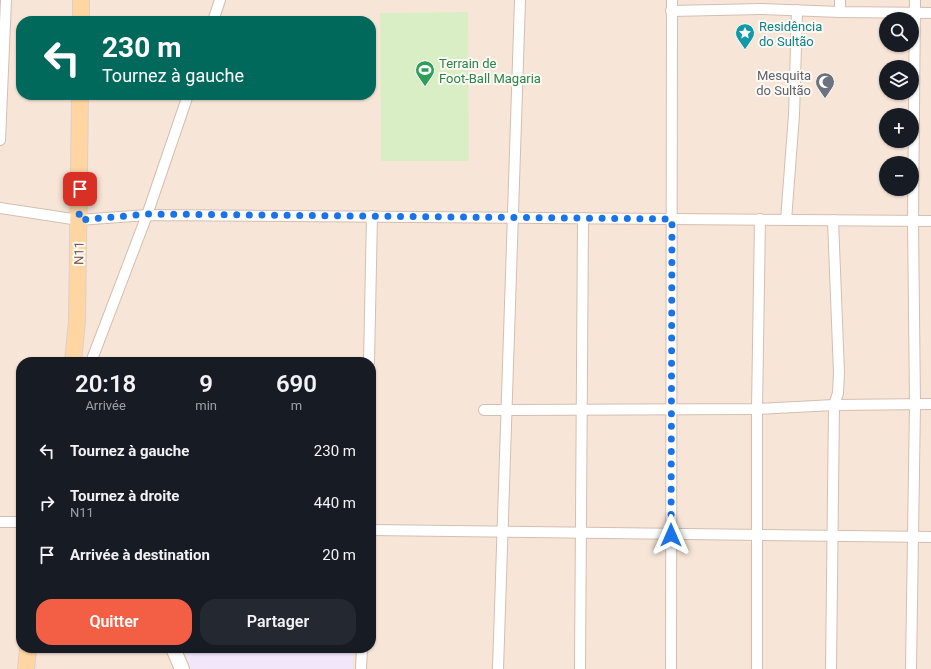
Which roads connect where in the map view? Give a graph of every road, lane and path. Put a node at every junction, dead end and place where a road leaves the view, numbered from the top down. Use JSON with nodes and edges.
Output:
{"nodes":[{"id":1,"x":6,"y":0,"type":"edge"},
{"id":2,"x":81,"y":0,"type":"edge"},
{"id":3,"x":220,"y":0,"type":"edge"},
{"id":4,"x":520,"y":0,"type":"edge"},
{"id":5,"x":672,"y":0,"type":"edge"},
{"id":6,"x":840,"y":0,"type":"edge"},
{"id":7,"x":915,"y":0,"type":"edge"},
{"id":8,"x":761,"y":4,"type":"edge"},
{"id":9,"x":798,"y":10,"type":"junction"},
{"id":10,"x":672,"y":11,"type":"junction"},
{"id":11,"x":840,"y":12,"type":"junction"},
{"id":12,"x":879,"y":12,"type":"edge"},
{"id":13,"x":914,"y":12,"type":"edge"},
{"id":14,"x":919,"y":12,"type":"edge"},
{"id":15,"x":931,"y":13,"type":"edge"},
{"id":16,"x":81,"y":16,"type":"edge"},
{"id":17,"x":215,"y":16,"type":"edge"},
{"id":18,"x":914,"y":52,"type":"edge"},
{"id":19,"x":80,"y":100,"type":"edge"},
{"id":20,"x":186,"y":100,"type":"edge"},
{"id":21,"x":0,"y":140,"type":"edge"},
{"id":22,"x":0,"y":208,"type":"edge"},
{"id":23,"x":148,"y":214,"type":"junction"},
{"id":24,"x":372,"y":216,"type":"junction"},
{"id":25,"x":513,"y":217,"type":"junction"},
{"id":26,"x":583,"y":218,"type":"junction"},
{"id":27,"x":672,"y":219,"type":"junction"},
{"id":28,"x":79,"y":220,"type":"junction"},
{"id":29,"x":760,"y":220,"type":"junction"},
{"id":30,"x":786,"y":220,"type":"junction"},
{"id":31,"x":833,"y":220,"type":"junction"},
{"id":32,"x":913,"y":221,"type":"junction"},
{"id":33,"x":931,"y":221,"type":"edge"},
{"id":34,"x":73,"y":357,"type":"edge"},
{"id":35,"x":93,"y":357,"type":"edge"},
{"id":36,"x":369,"y":357,"type":"edge"},
{"id":37,"x":915,"y":404,"type":"junction"},
{"id":38,"x":931,"y":404,"type":"edge"},
{"id":39,"x":834,"y":405,"type":"junction"},
{"id":40,"x":672,"y":409,"type":"junction"},
{"id":41,"x":757,"y":409,"type":"junction"},
{"id":42,"x":484,"y":410,"type":"dead end"},
{"id":43,"x":506,"y":410,"type":"junction"},
{"id":44,"x":582,"y":410,"type":"junction"},
{"id":45,"x":0,"y":522,"type":"edge"},
{"id":46,"x":16,"y":522,"type":"edge"},
{"id":47,"x":376,"y":530,"type":"edge"},
{"id":48,"x":502,"y":532,"type":"junction"},
{"id":49,"x":581,"y":533,"type":"junction"},
{"id":50,"x":671,"y":535,"type":"junction"},
{"id":51,"x":758,"y":536,"type":"junction"},
{"id":52,"x":833,"y":537,"type":"junction"},
{"id":53,"x":914,"y":537,"type":"junction"},
{"id":54,"x":931,"y":538,"type":"edge"},
{"id":55,"x":28,"y":653,"type":"edge"},
{"id":56,"x":175,"y":653,"type":"edge"},
{"id":57,"x":362,"y":653,"type":"edge"},
{"id":58,"x":26,"y":669,"type":"edge"},
{"id":59,"x":182,"y":669,"type":"edge"},
{"id":60,"x":361,"y":669,"type":"edge"},
{"id":61,"x":498,"y":669,"type":"edge"},
{"id":62,"x":580,"y":669,"type":"edge"},
{"id":63,"x":671,"y":669,"type":"edge"},
{"id":64,"x":757,"y":669,"type":"edge"},
{"id":65,"x":831,"y":669,"type":"edge"},
{"id":66,"x":911,"y":669,"type":"edge"}],
"edges":[{"from":1,"to":21,"type":"street"},
{"from":2,"to":16,"type":"main road"},
{"from":3,"to":17,"type":"street"},
{"from":4,"to":25,"type":"street"},
{"from":5,"to":10,"type":"street"},
{"from":6,"to":11,"type":"street"},
{"from":7,"to":13,"type":"street"},
{"from":8,"to":9,"type":"street"},
{"from":8,"to":10,"type":"street"},
{"from":9,"to":11,"type":"street"},
{"from":9,"to":30,"type":"street"},
{"from":10,"to":27,"type":"street"},
{"from":11,"to":12,"type":"street"},
{"from":14,"to":15,"type":"street"},
{"from":18,"to":32,"type":"street"},
{"from":19,"to":28,"type":"main road","name":"N11"},
{"from":20,"to":23,"type":"street"},
{"from":22,"to":28,"type":"street"},
{"from":23,"to":24,"type":"street"},
{"from":23,"to":28,"type":"street"},
{"from":23,"to":35,"type":"street"},
{"from":24,"to":25,"type":"street"},
{"from":24,"to":36,"type":"street"},
{"from":25,"to":26,"type":"street"},
{"from":25,"to":43,"type":"street"},
{"from":26,"to":27,"type":"street"},
{"from":26,"to":44,"type":"street"},
{"from":27,"to":29,"type":"street"},
{"from":27,"to":40,"type":"street"},
{"from":28,"to":34,"type":"main road","name":"N11"},
{"from":29,"to":30,"type":"street"},
{"from":29,"to":41,"type":"street"},
{"from":30,"to":31,"type":"street"},
{"from":31,"to":32,"type":"street"},
{"from":31,"to":39,"type":"street"},
{"from":32,"to":33,"type":"street"},
{"from":32,"to":37,"type":"street"},
{"from":37,"to":38,"type":"street"},
{"from":37,"to":39,"type":"street"},
{"from":37,"to":53,"type":"street"},
{"from":39,"to":41,"type":"street"},
{"from":39,"to":52,"type":"street"},
{"from":40,"to":41,"type":"street"},
{"from":40,"to":44,"type":"street"},
{"from":40,"to":50,"type":"street"},
{"from":41,"to":51,"type":"street"},
{"from":42,"to":43,"type":"street"},
{"from":43,"to":44,"type":"street"},
{"from":43,"to":48,"type":"street"},
{"from":44,"to":49,"type":"street"},
{"from":45,"to":46,"type":"street"},
{"from":47,"to":48,"type":"street"},
{"from":48,"to":49,"type":"street"},
{"from":48,"to":61,"type":"street"},
{"from":49,"to":50,"type":"street"},
{"from":49,"to":62,"type":"street"},
{"from":50,"to":51,"type":"street"},
{"from":50,"to":63,"type":"street"},
{"from":51,"to":52,"type":"street"},
{"from":51,"to":64,"type":"street"},
{"from":52,"to":53,"type":"street"},
{"from":52,"to":65,"type":"street"},
{"from":53,"to":54,"type":"street"},
{"from":53,"to":66,"type":"street"},
{"from":55,"to":58,"type":"main road"},
{"from":56,"to":59,"type":"main road"},
{"from":57,"to":60,"type":"street"}]}
